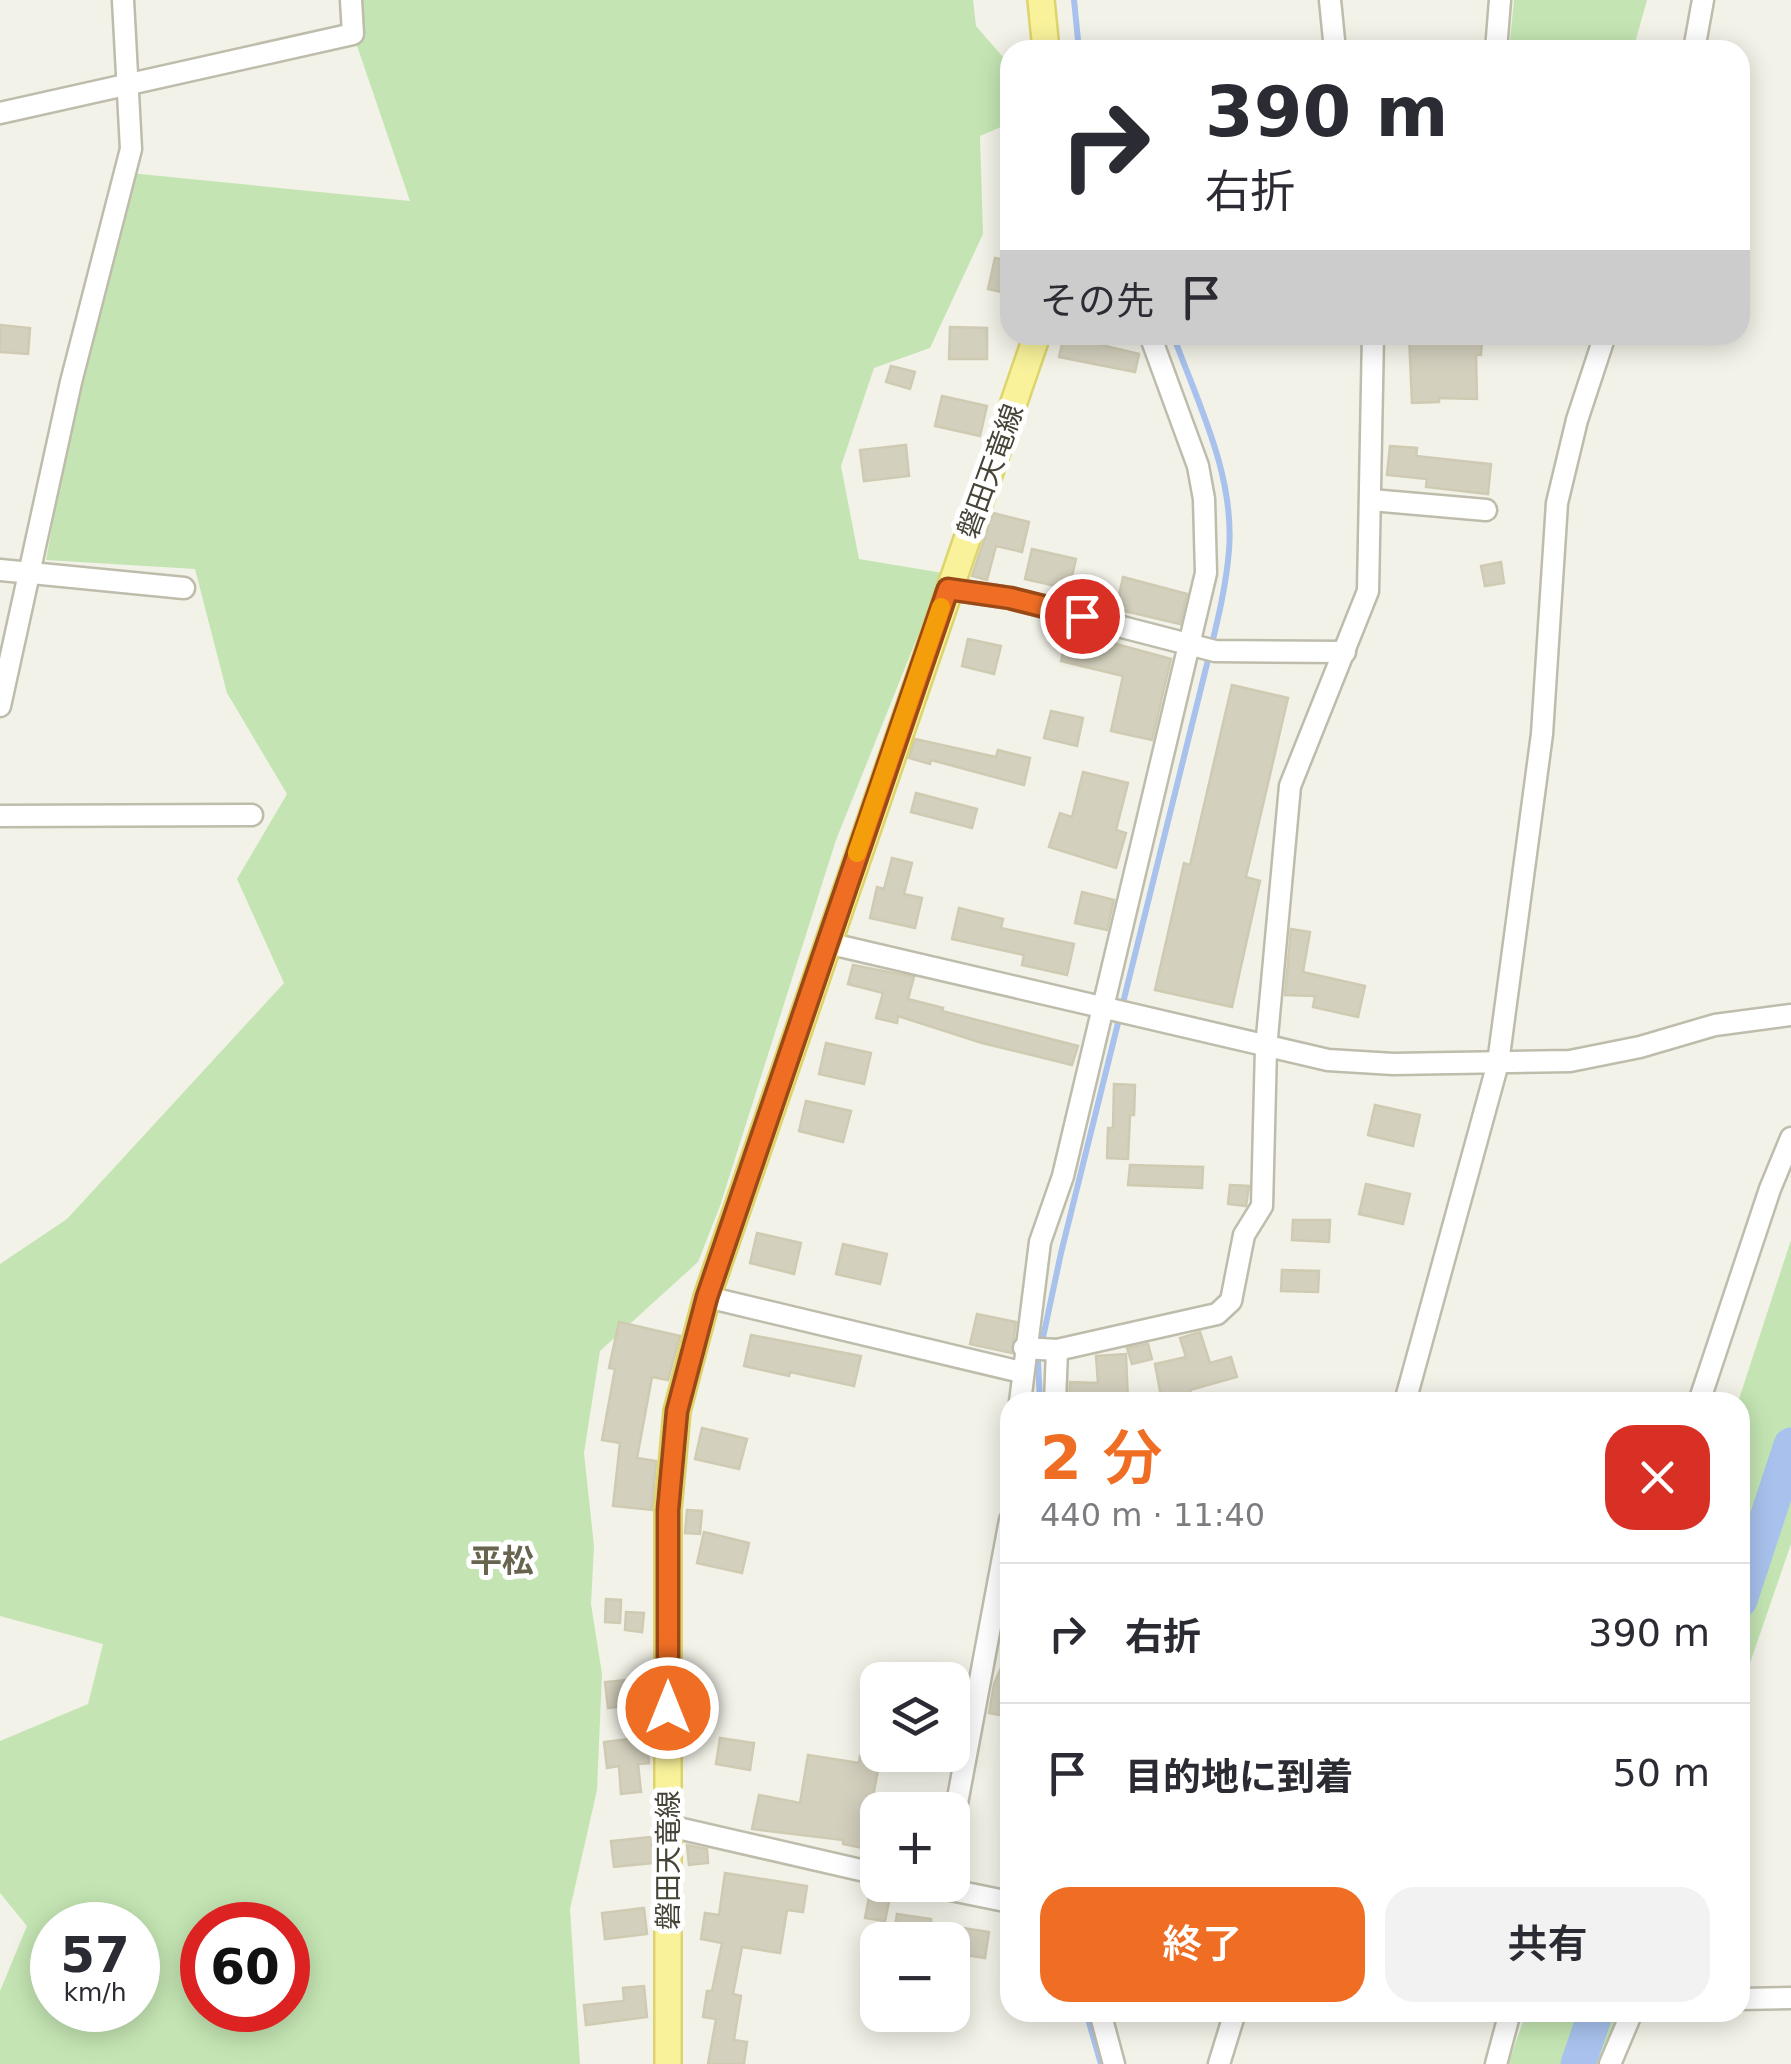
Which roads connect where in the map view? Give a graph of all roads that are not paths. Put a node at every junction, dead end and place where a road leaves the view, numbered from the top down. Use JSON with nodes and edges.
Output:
{"nodes":[{"id":1,"x":123,"y":0,"type":"edge"},
{"id":2,"x":351,"y":0,"type":"edge"},
{"id":3,"x":1041,"y":0,"type":"edge"},
{"id":4,"x":1330,"y":0,"type":"edge"},
{"id":5,"x":1500,"y":0,"type":"edge"},
{"id":6,"x":1703,"y":0,"type":"edge"},
{"id":7,"x":1045,"y":40,"type":"edge"},
{"id":8,"x":1334,"y":40,"type":"edge"},
{"id":9,"x":1497,"y":40,"type":"edge"},
{"id":10,"x":1696,"y":40,"type":"edge"},
{"id":11,"x":129,"y":84,"type":"junction"},
{"id":12,"x":0,"y":113,"type":"edge"},
{"id":13,"x":1033,"y":345,"type":"edge"},
{"id":14,"x":1154,"y":345,"type":"edge"},
{"id":15,"x":1373,"y":345,"type":"edge"},
{"id":16,"x":1603,"y":345,"type":"edge"},
{"id":17,"x":1371,"y":500,"type":"junction"},
{"id":18,"x":1486,"y":510,"type":"dead end"},
{"id":19,"x":0,"y":570,"type":"edge"},
{"id":20,"x":30,"y":573,"type":"junction"},
{"id":21,"x":184,"y":588,"type":"dead end"},
{"id":22,"x":948,"y":589,"type":"junction"},
{"id":23,"x":1201,"y":648,"type":"junction"},
{"id":24,"x":1345,"y":652,"type":"junction"},
{"id":25,"x":0,"y":706,"type":"edge"},
{"id":26,"x":252,"y":814,"type":"dead end"},
{"id":27,"x":0,"y":816,"type":"edge"},
{"id":28,"x":827,"y":943,"type":"junction"},
{"id":29,"x":1113,"y":1010,"type":"junction"},
{"id":30,"x":1791,"y":1014,"type":"edge"},
{"id":31,"x":1266,"y":1048,"type":"junction"},
{"id":32,"x":1498,"y":1063,"type":"junction"},
{"id":33,"x":1791,"y":1138,"type":"edge"},
{"id":34,"x":707,"y":1297,"type":"junction"},
{"id":35,"x":1024,"y":1348,"type":"junction"},
{"id":36,"x":1058,"y":1350,"type":"junction"},
{"id":37,"x":1021,"y":1372,"type":"junction"},
{"id":38,"x":1020,"y":1392,"type":"edge"},
{"id":39,"x":1056,"y":1392,"type":"edge"},
{"id":40,"x":1408,"y":1392,"type":"edge"},
{"id":41,"x":1702,"y":1392,"type":"edge"},
{"id":42,"x":1000,"y":1573,"type":"edge"},
{"id":43,"x":959,"y":1792,"type":"edge"},
{"id":44,"x":668,"y":1826,"type":"junction"},
{"id":45,"x":860,"y":1870,"type":"edge"},
{"id":46,"x":970,"y":1893,"type":"edge"},
{"id":47,"x":1000,"y":1900,"type":"edge"},
{"id":48,"x":1791,"y":1998,"type":"edge"},
{"id":49,"x":1750,"y":1999,"type":"edge"},
{"id":50,"x":1103,"y":2022,"type":"edge"},
{"id":51,"x":1232,"y":2022,"type":"edge"},
{"id":52,"x":1507,"y":2022,"type":"edge"},
{"id":53,"x":1628,"y":2022,"type":"edge"},
{"id":54,"x":668,"y":2064,"type":"edge"},
{"id":55,"x":1114,"y":2064,"type":"edge"},
{"id":56,"x":1219,"y":2064,"type":"edge"},
{"id":57,"x":1496,"y":2064,"type":"edge"},
{"id":58,"x":1610,"y":2064,"type":"edge"}],
"edges":[{"from":1,"to":11,"type":"street"},
{"from":2,"to":11,"type":"street"},
{"from":3,"to":7,"type":"main road"},
{"from":4,"to":8,"type":"street"},
{"from":5,"to":9,"type":"street"},
{"from":6,"to":10,"type":"street"},
{"from":11,"to":12,"type":"street"},
{"from":11,"to":20,"type":"street"},
{"from":13,"to":22,"type":"main road","name":"磐田天竜線"},
{"from":14,"to":23,"type":"street"},
{"from":15,"to":17,"type":"street"},
{"from":16,"to":32,"type":"street"},
{"from":17,"to":18,"type":"street"},
{"from":17,"to":24,"type":"street"},
{"from":19,"to":20,"type":"street"},
{"from":20,"to":21,"type":"street"},
{"from":20,"to":25,"type":"street"},
{"from":22,"to":23,"type":"street"},
{"from":22,"to":28,"type":"main road","name":"磐田天竜線"},
{"from":23,"to":24,"type":"street"},
{"from":23,"to":29,"type":"street"},
{"from":24,"to":31,"type":"street"},
{"from":26,"to":27,"type":"street"},
{"from":28,"to":29,"type":"street"},
{"from":28,"to":34,"type":"main road","name":"磐田天竜線"},
{"from":29,"to":31,"type":"street"},
{"from":29,"to":35,"type":"street"},
{"from":30,"to":32,"type":"street"},
{"from":31,"to":32,"type":"street"},
{"from":31,"to":36,"type":"street"},
{"from":32,"to":40,"type":"street"},
{"from":33,"to":41,"type":"street"},
{"from":34,"to":37,"type":"street"},
{"from":34,"to":44,"type":"main road","name":"磐田天竜線"},
{"from":35,"to":36,"type":"street"},
{"from":35,"to":37,"type":"street"},
{"from":36,"to":39,"type":"street"},
{"from":37,"to":38,"type":"street"},
{"from":42,"to":43,"type":"street"},
{"from":44,"to":45,"type":"street"},
{"from":44,"to":54,"type":"main road","name":"磐田天竜線"},
{"from":46,"to":47,"type":"street"},
{"from":48,"to":49,"type":"street"},
{"from":50,"to":55,"type":"street"},
{"from":51,"to":56,"type":"street"},
{"from":52,"to":57,"type":"street"},
{"from":53,"to":58,"type":"street"}]}
